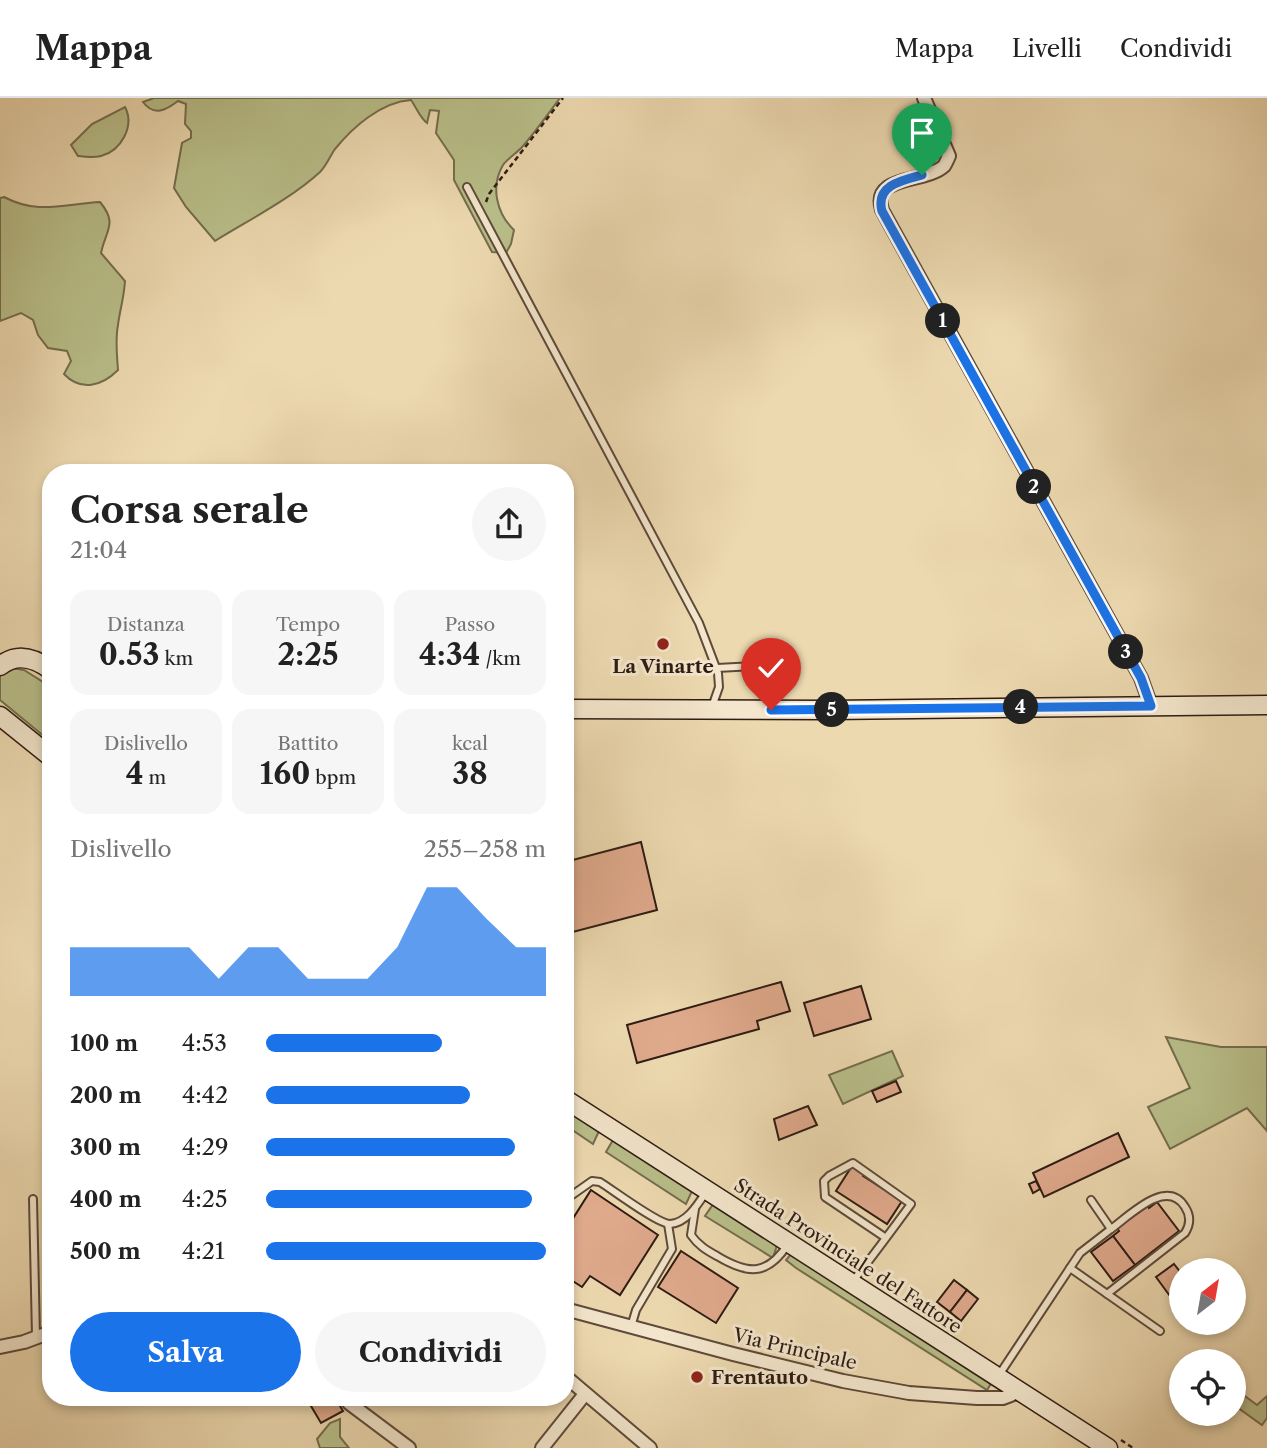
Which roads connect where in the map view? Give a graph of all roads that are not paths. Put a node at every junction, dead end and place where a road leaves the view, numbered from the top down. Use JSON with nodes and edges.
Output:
{"nodes":[{"id":1,"x":924,"y":98,"type":"edge"},
{"id":2,"x":467,"y":187,"type":"dead end"},
{"id":3,"x":0,"y":657,"type":"edge"},
{"id":4,"x":20,"y":657,"type":"junction"},
{"id":5,"x":42,"y":664,"type":"edge"},
{"id":6,"x":771,"y":665,"type":"dead end"},
{"id":7,"x":0,"y":666,"type":"edge"},
{"id":8,"x":717,"y":668,"type":"junction"},
{"id":9,"x":1267,"y":705,"type":"edge"},
{"id":10,"x":1151,"y":706,"type":"junction"},
{"id":11,"x":574,"y":709,"type":"edge"},
{"id":12,"x":711,"y":710,"type":"junction"},
{"id":13,"x":1,"y":717,"type":"edge"},
{"id":14,"x":42,"y":750,"type":"edge"},
{"id":15,"x":574,"y":1105,"type":"edge"},
{"id":16,"x":707,"y":1191,"type":"junction"},
{"id":17,"x":574,"y":1194,"type":"edge"},
{"id":18,"x":33,"y":1199,"type":"dead end"},
{"id":19,"x":1091,"y":1200,"type":"dead end"},
{"id":20,"x":695,"y":1209,"type":"junction"},
{"id":21,"x":668,"y":1224,"type":"junction"},
{"id":22,"x":1111,"y":1229,"type":"junction"},
{"id":23,"x":886,"y":1238,"type":"junction"},
{"id":24,"x":789,"y":1243,"type":"junction"},
{"id":25,"x":1070,"y":1268,"type":"junction"},
{"id":26,"x":852,"y":1283,"type":"junction"},
{"id":27,"x":1107,"y":1294,"type":"junction"},
{"id":28,"x":574,"y":1311,"type":"edge"},
{"id":29,"x":631,"y":1327,"type":"junction"},
{"id":30,"x":1160,"y":1331,"type":"dead end"},
{"id":31,"x":42,"y":1334,"type":"edge"},
{"id":32,"x":36,"y":1336,"type":"junction"},
{"id":33,"x":0,"y":1347,"type":"edge"},
{"id":34,"x":998,"y":1377,"type":"junction"},
{"id":35,"x":574,"y":1384,"type":"edge"},
{"id":36,"x":1016,"y":1388,"type":"junction"},
{"id":37,"x":585,"y":1394,"type":"junction"},
{"id":38,"x":353,"y":1406,"type":"edge"},
{"id":39,"x":409,"y":1448,"type":"edge"},
{"id":40,"x":541,"y":1448,"type":"edge"},
{"id":41,"x":650,"y":1448,"type":"edge"},
{"id":42,"x":1108,"y":1448,"type":"edge"}],
"edges":[{"from":1,"to":10,"type":"street"},
{"from":2,"to":8,"type":"lane"},
{"from":3,"to":4,"type":"main road"},
{"from":4,"to":5,"type":"main road"},
{"from":4,"to":7,"type":"main road"},
{"from":6,"to":8,"type":"lane"},
{"from":8,"to":12,"type":"lane"},
{"from":9,"to":10,"type":"main road"},
{"from":10,"to":12,"type":"main road"},
{"from":11,"to":12,"type":"main road"},
{"from":13,"to":14,"type":"main road"},
{"from":15,"to":16,"type":"main road","name":"Strada Provinciale del Fattore"},
{"from":16,"to":20,"type":"lane"},
{"from":16,"to":24,"type":"main road","name":"Strada Provinciale del Fattore"},
{"from":17,"to":21,"type":"lane"},
{"from":18,"to":32,"type":"lane"},
{"from":19,"to":22,"type":"lane"},
{"from":20,"to":21,"type":"lane"},
{"from":20,"to":24,"type":"lane"},
{"from":21,"to":29,"type":"lane"},
{"from":22,"to":25,"type":"lane"},
{"from":22,"to":27,"type":"lane"},
{"from":23,"to":23,"type":"lane"},
{"from":23,"to":26,"type":"lane"},
{"from":24,"to":26,"type":"main road","name":"Strada Provinciale del Fattore"},
{"from":25,"to":27,"type":"lane"},
{"from":25,"to":34,"type":"lane"},
{"from":26,"to":34,"type":"main road","name":"Strada Provinciale del Fattore"},
{"from":27,"to":30,"type":"lane"},
{"from":28,"to":29,"type":"street","name":"Via Principale"},
{"from":29,"to":36,"type":"street","name":"Via Principale"},
{"from":31,"to":32,"type":"street"},
{"from":32,"to":33,"type":"street"},
{"from":34,"to":36,"type":"main road","name":"Strada Provinciale del Fattore"},
{"from":35,"to":37,"type":"street"},
{"from":36,"to":42,"type":"main road","name":"Strada Provinciale del Fattore"},
{"from":37,"to":40,"type":"street"},
{"from":37,"to":41,"type":"street"},
{"from":38,"to":39,"type":"street"}]}
